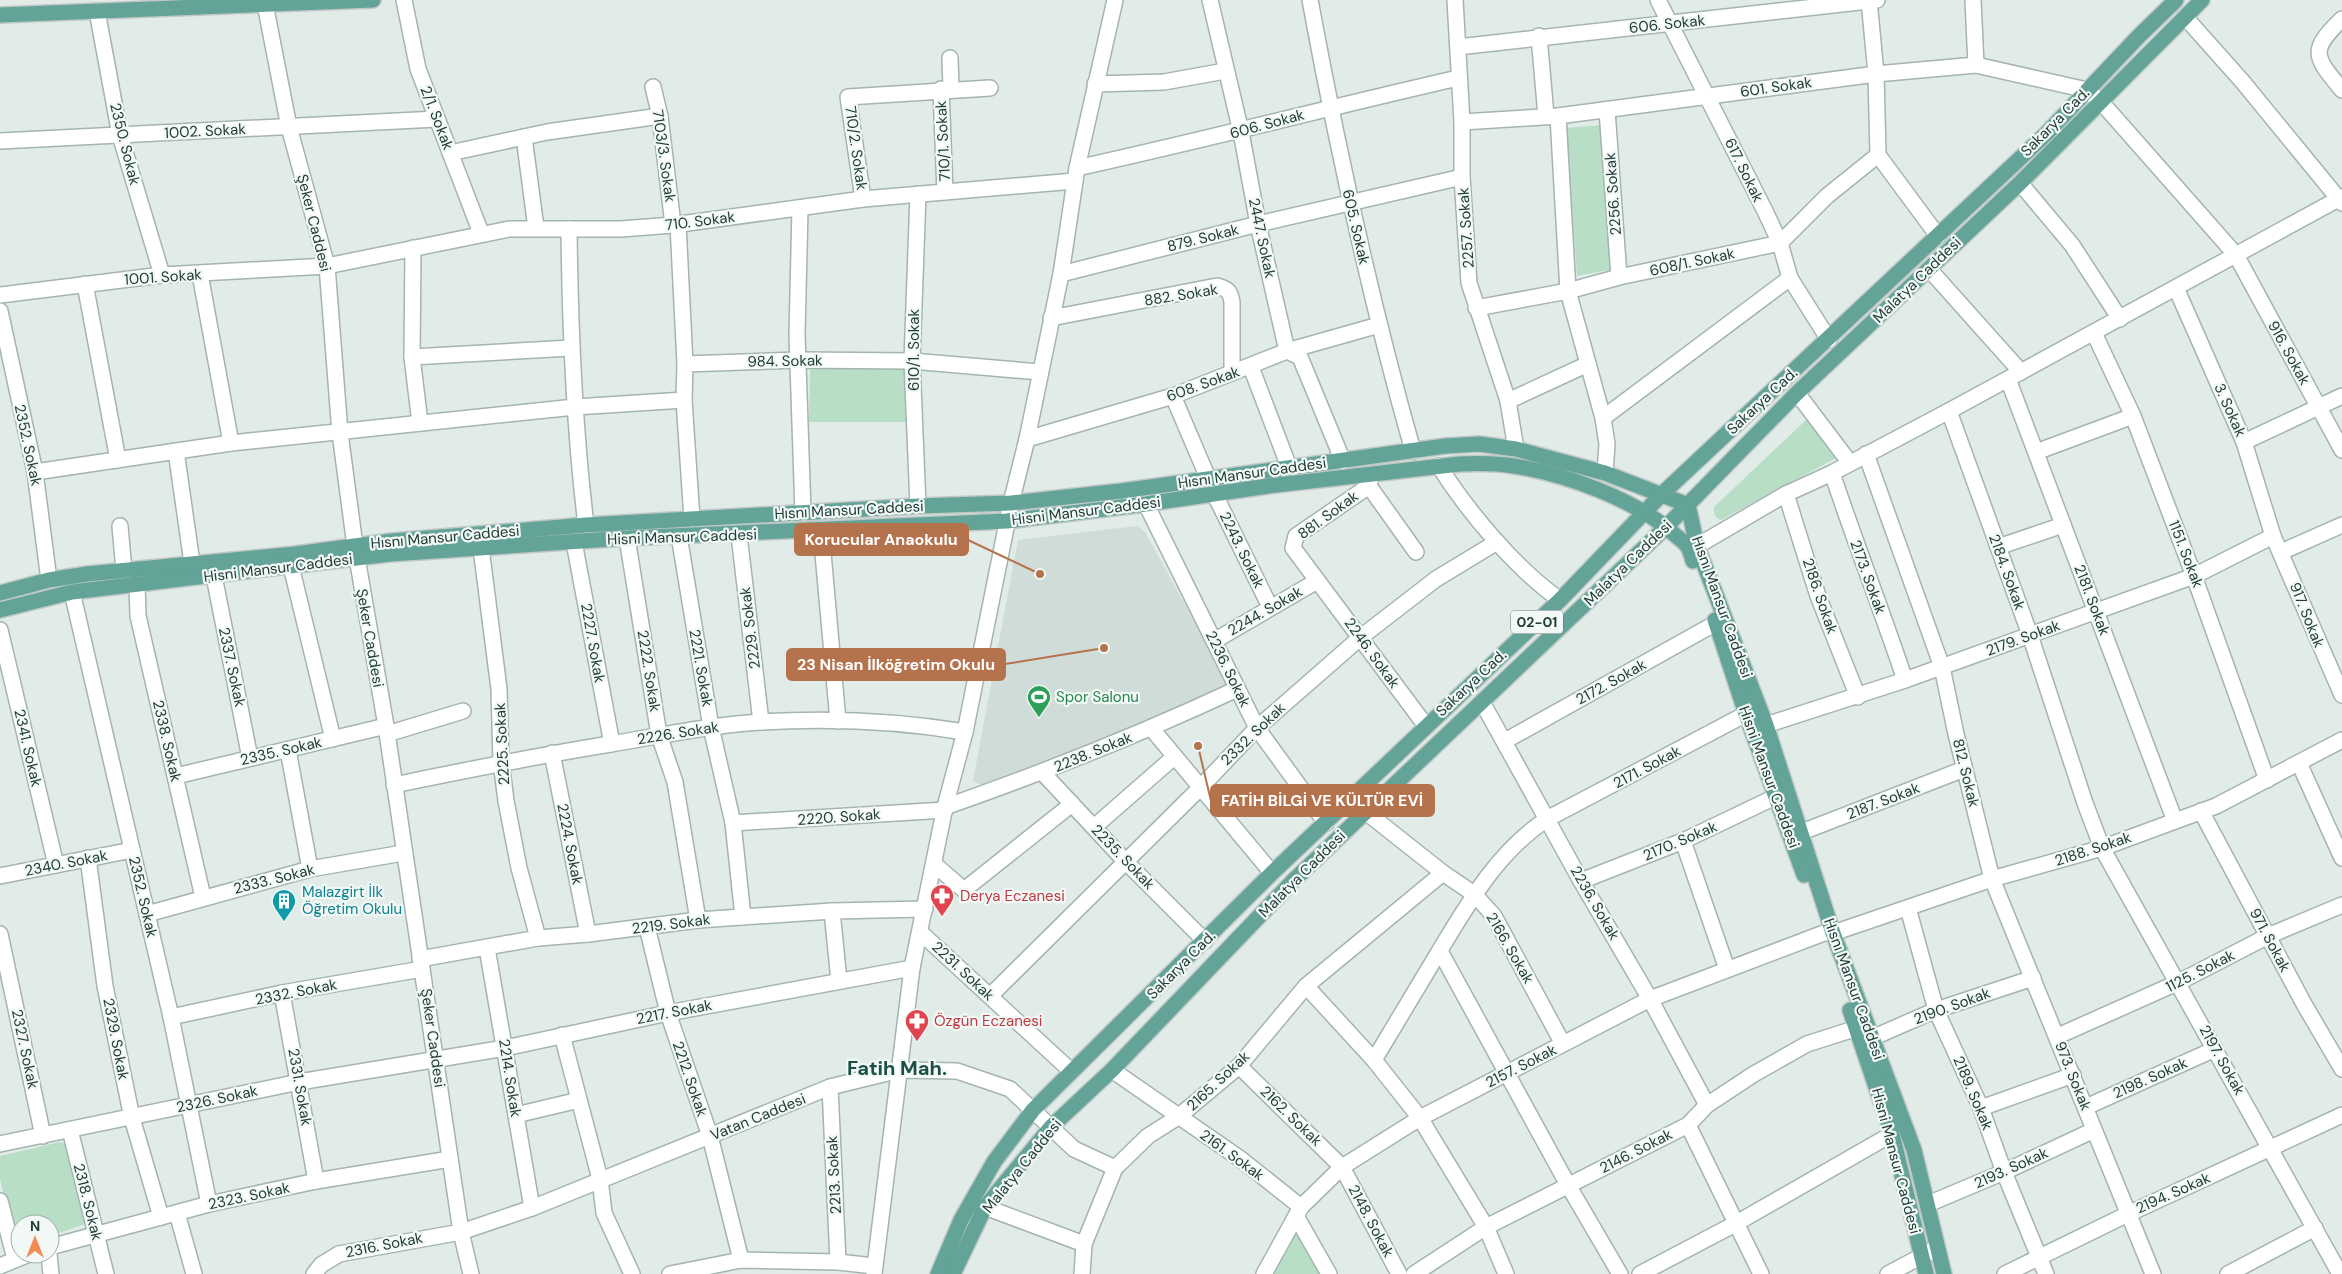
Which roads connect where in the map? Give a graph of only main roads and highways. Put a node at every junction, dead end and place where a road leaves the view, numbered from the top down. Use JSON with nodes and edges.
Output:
{"nodes":[{"id":1,"x":373,"y":0,"type":"edge"},
{"id":2,"x":2202,"y":0,"type":"edge"},
{"id":3,"x":2172,"y":1,"type":"edge"},
{"id":4,"x":0,"y":15,"type":"edge"},
{"id":5,"x":1662,"y":494,"type":"junction"},
{"id":6,"x":1688,"y":505,"type":"junction"},
{"id":7,"x":1645,"y":512,"type":"junction"},
{"id":8,"x":1666,"y":527,"type":"junction"},
{"id":9,"x":356,"y":552,"type":"junction"},
{"id":10,"x":0,"y":593,"type":"edge"},
{"id":11,"x":0,"y":610,"type":"edge"},
{"id":12,"x":1828,"y":933,"type":"junction"},
{"id":13,"x":938,"y":1274,"type":"edge"},
{"id":14,"x":953,"y":1274,"type":"edge"},
{"id":15,"x":1926,"y":1274,"type":"edge"},
{"id":16,"x":1944,"y":1274,"type":"edge"}],
"edges":[{"from":1,"to":4,"type":"main road"},
{"from":2,"to":6,"type":"main road","name":"Malatya Caddesi"},
{"from":3,"to":5,"type":"main road","name":"Sakarya Cad.","number":"02-01"},
{"from":5,"to":6,"type":"main road","name":"Hısnı Mansur Caddesi"},
{"from":5,"to":7,"type":"main road","name":"Sakarya Cad.","number":"02-01"},
{"from":5,"to":9,"type":"main road","name":"Hısnı Mansur Caddesi"},
{"from":6,"to":8,"type":"main road","name":"Malatya Caddesi"},
{"from":6,"to":12,"type":"main road","name":"Hısnı Mansur Caddesi"},
{"from":7,"to":8,"type":"main road","name":"Hisni Mansur Caddesi"},
{"from":7,"to":9,"type":"main road","name":"Hisni Mansur Caddesi"},
{"from":7,"to":13,"type":"main road","name":"Sakarya Cad.","number":"02-01"},
{"from":8,"to":12,"type":"main road","name":"Hisni Mansur Caddesi"},
{"from":8,"to":14,"type":"main road","name":"Malatya Caddesi"},
{"from":9,"to":10,"type":"main road","name":"Hısnı Mansur Caddesi"},
{"from":9,"to":11,"type":"main road","name":"Hisni Mansur Caddesi"},
{"from":12,"to":15,"type":"main road","name":"Hisni Mansur Caddesi"},
{"from":12,"to":16,"type":"main road","name":"Hısnı Mansur Caddesi"}]}
